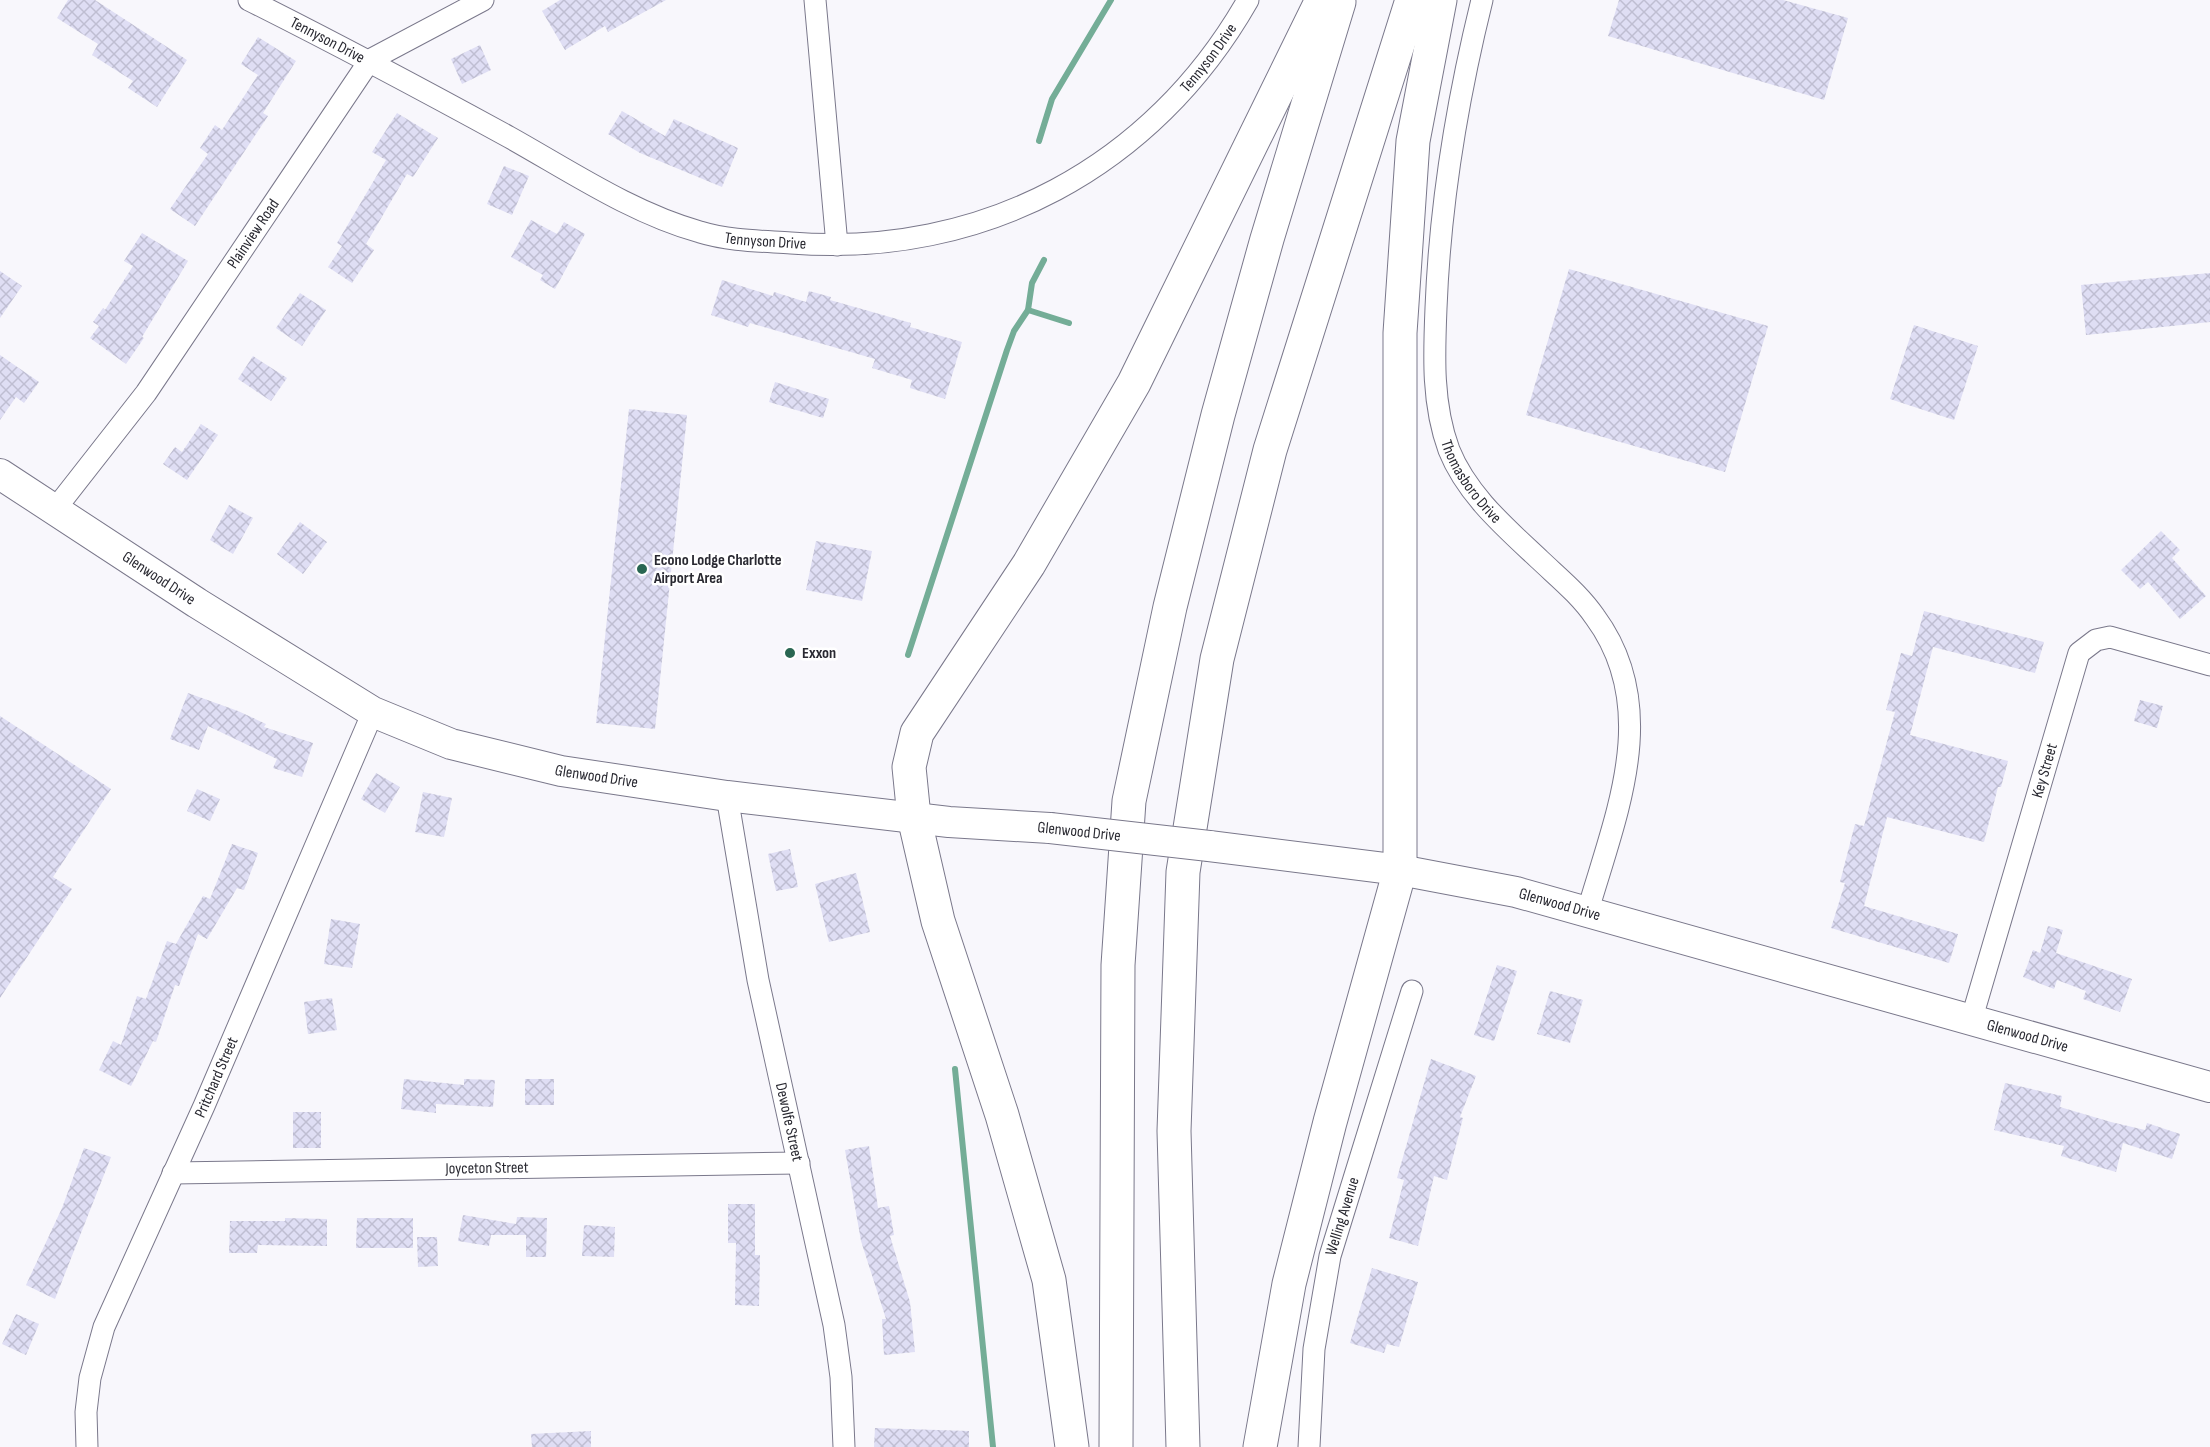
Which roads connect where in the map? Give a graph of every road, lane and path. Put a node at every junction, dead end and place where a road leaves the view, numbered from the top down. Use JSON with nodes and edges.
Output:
{"nodes":[{"id":1,"x":249,"y":0,"type":"edge"},
{"id":2,"x":483,"y":0,"type":"edge"},
{"id":3,"x":815,"y":0,"type":"edge"},
{"id":4,"x":1248,"y":0,"type":"edge"},
{"id":5,"x":1323,"y":0,"type":"edge"},
{"id":6,"x":1339,"y":0,"type":"edge"},
{"id":7,"x":1412,"y":0,"type":"edge"},
{"id":8,"x":1440,"y":0,"type":"edge"},
{"id":9,"x":1482,"y":0,"type":"edge"},
{"id":10,"x":370,"y":60,"type":"junction"},
{"id":11,"x":837,"y":245,"type":"junction"},
{"id":12,"x":0,"y":474,"type":"edge"},
{"id":13,"x":56,"y":508,"type":"junction"},
{"id":14,"x":2210,"y":665,"type":"edge"},
{"id":15,"x":373,"y":712,"type":"junction"},
{"id":16,"x":726,"y":796,"type":"junction"},
{"id":17,"x":914,"y":817,"type":"junction"},
{"id":18,"x":1400,"y":870,"type":"junction"},
{"id":19,"x":1587,"y":910,"type":"junction"},
{"id":20,"x":1412,"y":991,"type":"dead end"},
{"id":21,"x":1971,"y":1021,"type":"junction"},
{"id":22,"x":2210,"y":1088,"type":"edge"},
{"id":23,"x":799,"y":1163,"type":"junction"},
{"id":24,"x":173,"y":1173,"type":"junction"},
{"id":25,"x":87,"y":1447,"type":"edge"},
{"id":26,"x":844,"y":1447,"type":"edge"},
{"id":27,"x":1072,"y":1447,"type":"edge"},
{"id":28,"x":1116,"y":1447,"type":"edge"},
{"id":29,"x":1183,"y":1447,"type":"edge"},
{"id":30,"x":1260,"y":1447,"type":"edge"},
{"id":31,"x":1309,"y":1447,"type":"edge"}],
"edges":[{"from":1,"to":10,"type":"street","name":"Tennyson Drive"},
{"from":2,"to":10,"type":"street","name":"Plainview Road"},
{"from":3,"to":11,"type":"street"},
{"from":4,"to":11,"type":"street","name":"Tennyson Drive"},
{"from":5,"to":17,"type":"highway"},
{"from":6,"to":28,"type":"highway"},
{"from":7,"to":29,"type":"highway"},
{"from":8,"to":18,"type":"highway"},
{"from":9,"to":19,"type":"street","name":"Thomasboro Drive"},
{"from":10,"to":11,"type":"street","name":"Tennyson Drive"},
{"from":10,"to":13,"type":"street","name":"Plainview Road"},
{"from":12,"to":13,"type":"street","name":"Glenwood Drive"},
{"from":13,"to":15,"type":"street","name":"Glenwood Drive"},
{"from":14,"to":21,"type":"street","name":"Key Street"},
{"from":15,"to":16,"type":"street","name":"Glenwood Drive"},
{"from":15,"to":24,"type":"street","name":"Pritchard Street"},
{"from":16,"to":17,"type":"street","name":"Glenwood Drive"},
{"from":16,"to":23,"type":"street","name":"Dewolfe Street"},
{"from":17,"to":18,"type":"street","name":"Glenwood Drive","bridge":true},
{"from":17,"to":27,"type":"highway"},
{"from":18,"to":19,"type":"street","name":"Glenwood Drive"},
{"from":18,"to":30,"type":"highway"},
{"from":19,"to":21,"type":"street","name":"Glenwood Drive"},
{"from":20,"to":31,"type":"street","name":"Welling Avenue"},
{"from":21,"to":22,"type":"street","name":"Glenwood Drive"},
{"from":23,"to":24,"type":"street","name":"Joyceton Street"},
{"from":23,"to":26,"type":"street","name":"Dewolfe Street"},
{"from":24,"to":25,"type":"street","name":"Pritchard Street"}]}
